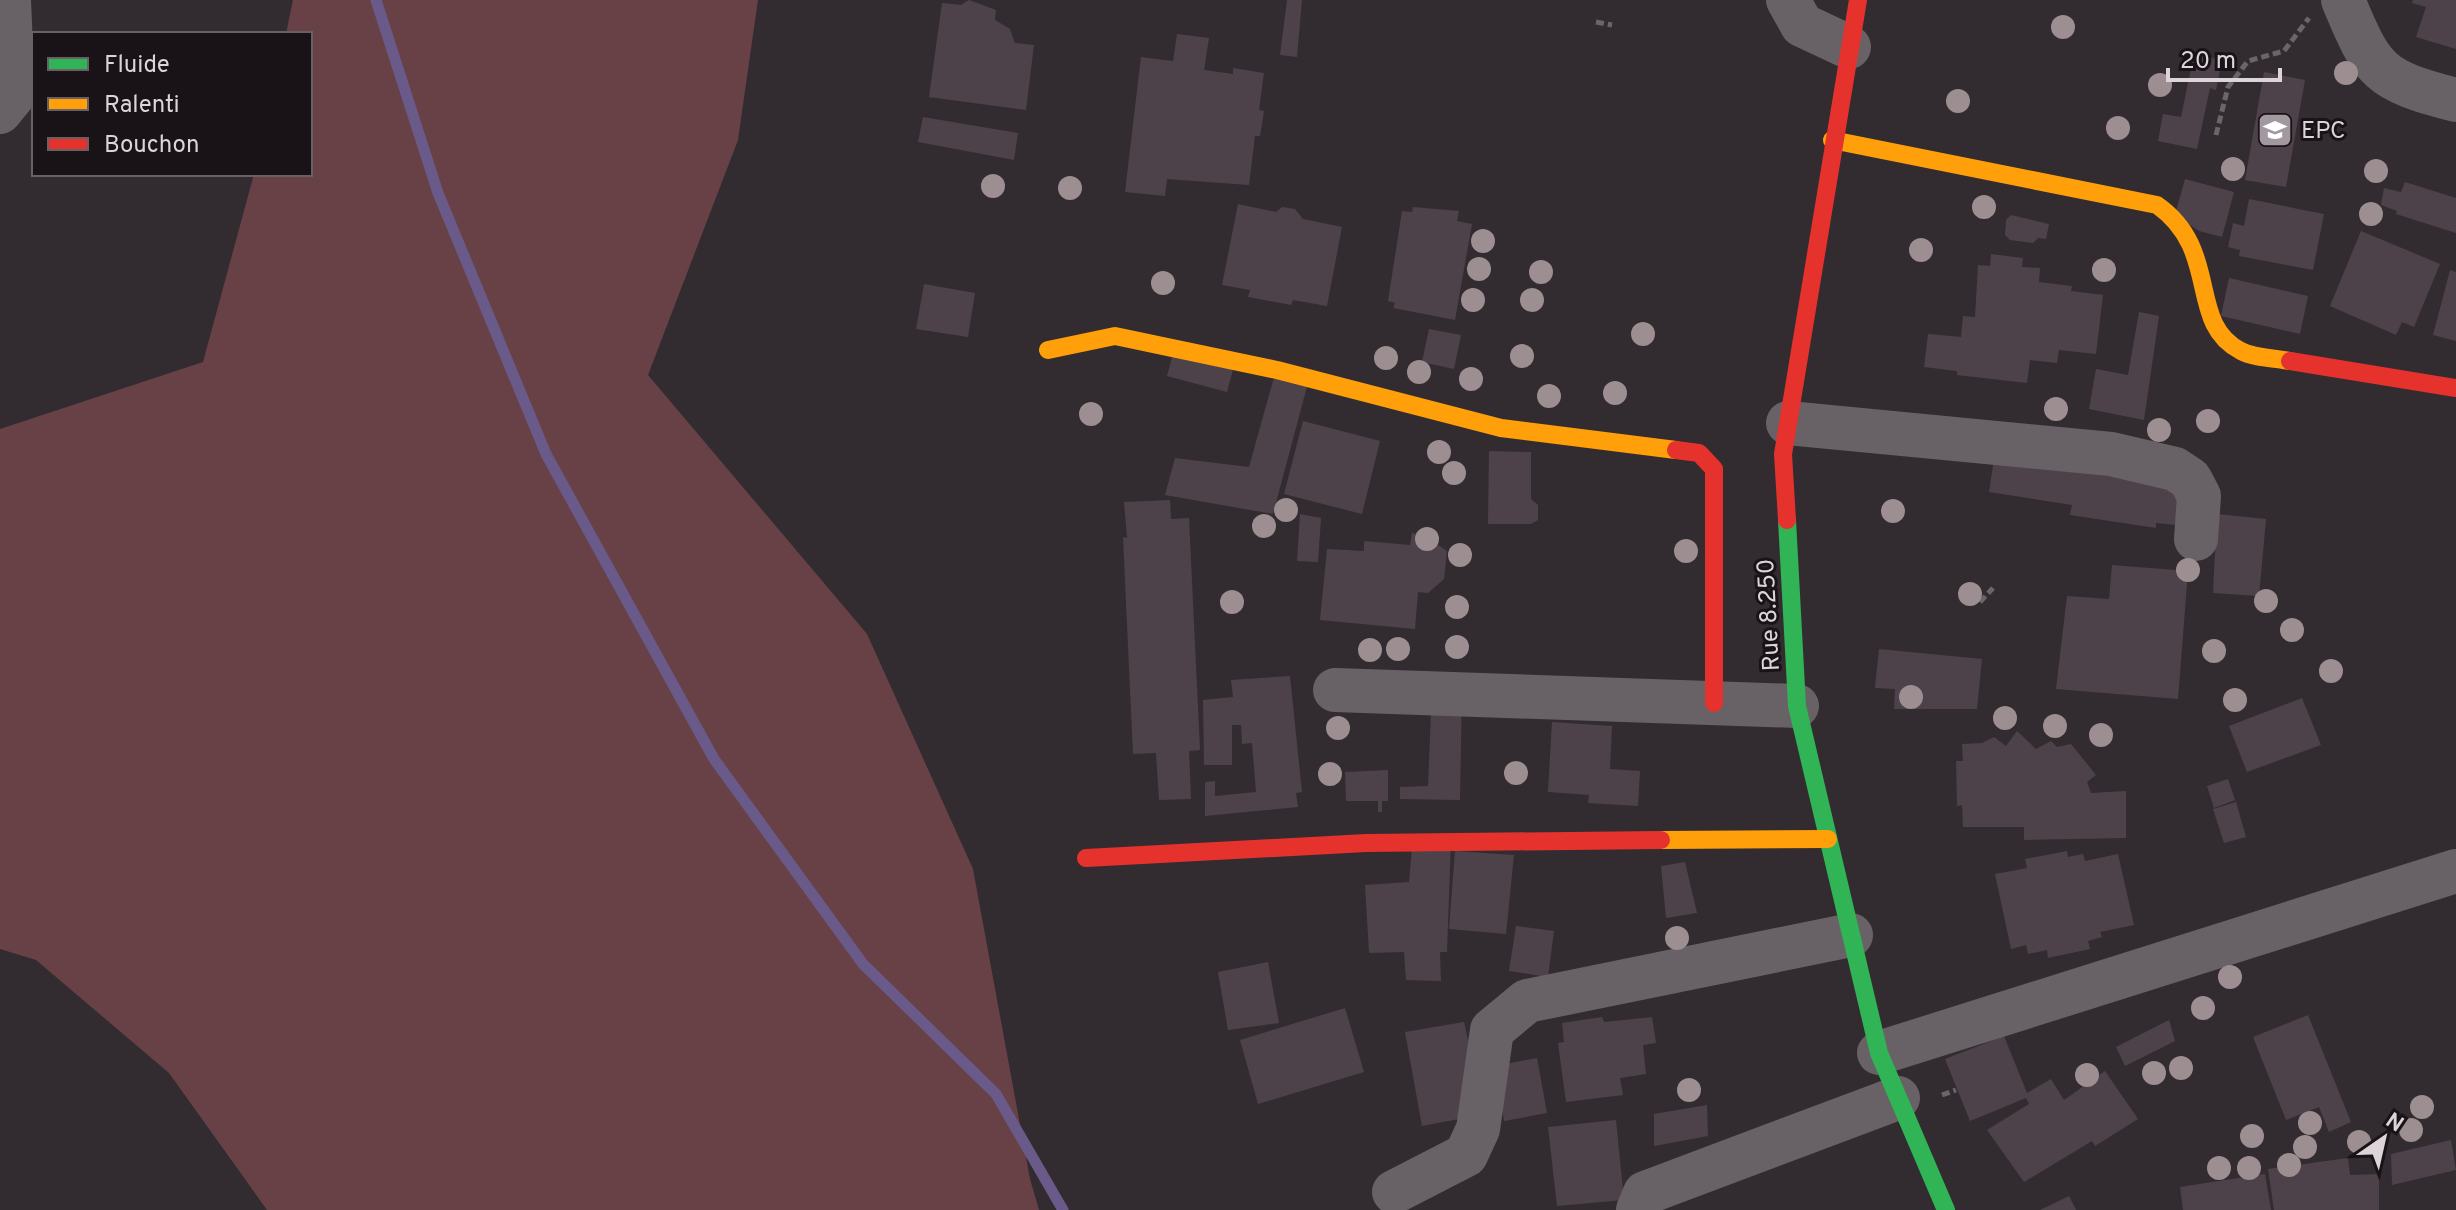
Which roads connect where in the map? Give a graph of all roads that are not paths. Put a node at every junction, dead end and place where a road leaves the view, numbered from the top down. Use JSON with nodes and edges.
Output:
{"nodes":[{"id":1,"x":9,"y":0,"type":"edge"},
{"id":2,"x":1788,"y":0,"type":"edge"},
{"id":3,"x":1858,"y":0,"type":"edge"},
{"id":4,"x":2328,"y":7,"type":"edge"},
{"id":5,"x":1849,"y":47,"type":"junction"},
{"id":6,"x":2456,"y":100,"type":"edge"},
{"id":7,"x":0,"y":112,"type":"edge"},
{"id":8,"x":1832,"y":140,"type":"junction"},
{"id":9,"x":1048,"y":350,"type":"dead end"},
{"id":10,"x":2456,"y":388,"type":"edge"},
{"id":11,"x":1788,"y":423,"type":"junction"},
{"id":12,"x":2196,"y":539,"type":"dead end"},
{"id":13,"x":1335,"y":690,"type":"dead end"},
{"id":14,"x":1714,"y":703,"type":"junction"},
{"id":15,"x":1797,"y":706,"type":"junction"},
{"id":16,"x":1828,"y":839,"type":"junction"},
{"id":17,"x":1086,"y":858,"type":"dead end"},
{"id":18,"x":2456,"y":871,"type":"edge"},
{"id":19,"x":1851,"y":935,"type":"junction"},
{"id":20,"x":1879,"y":1053,"type":"junction"},
{"id":21,"x":1898,"y":1098,"type":"junction"},
{"id":22,"x":1394,"y":1192,"type":"dead end"},
{"id":23,"x":1638,"y":1210,"type":"edge"},
{"id":24,"x":1946,"y":1210,"type":"edge"}],
"edges":[{"from":1,"to":7,"type":"street"},
{"from":2,"to":5,"type":"street"},
{"from":3,"to":5,"type":"main road","name":"Rue 8.250"},
{"from":4,"to":6,"type":"street"},
{"from":5,"to":8,"type":"main road","name":"Rue 8.250"},
{"from":8,"to":10,"type":"main road"},
{"from":8,"to":11,"type":"main road","name":"Rue 8.250"},
{"from":9,"to":14,"type":"main road"},
{"from":11,"to":12,"type":"street"},
{"from":11,"to":15,"type":"main road","name":"Rue 8.250"},
{"from":13,"to":14,"type":"street"},
{"from":14,"to":15,"type":"street"},
{"from":15,"to":16,"type":"main road","name":"Rue 8.250"},
{"from":16,"to":17,"type":"main road"},
{"from":16,"to":19,"type":"main road","name":"Rue 8.250"},
{"from":18,"to":20,"type":"street"},
{"from":19,"to":20,"type":"main road","name":"Rue 8.250"},
{"from":19,"to":22,"type":"street"},
{"from":20,"to":21,"type":"main road","name":"Rue 8.250"},
{"from":21,"to":23,"type":"street"},
{"from":21,"to":24,"type":"main road","name":"Rue 8.250"}]}
